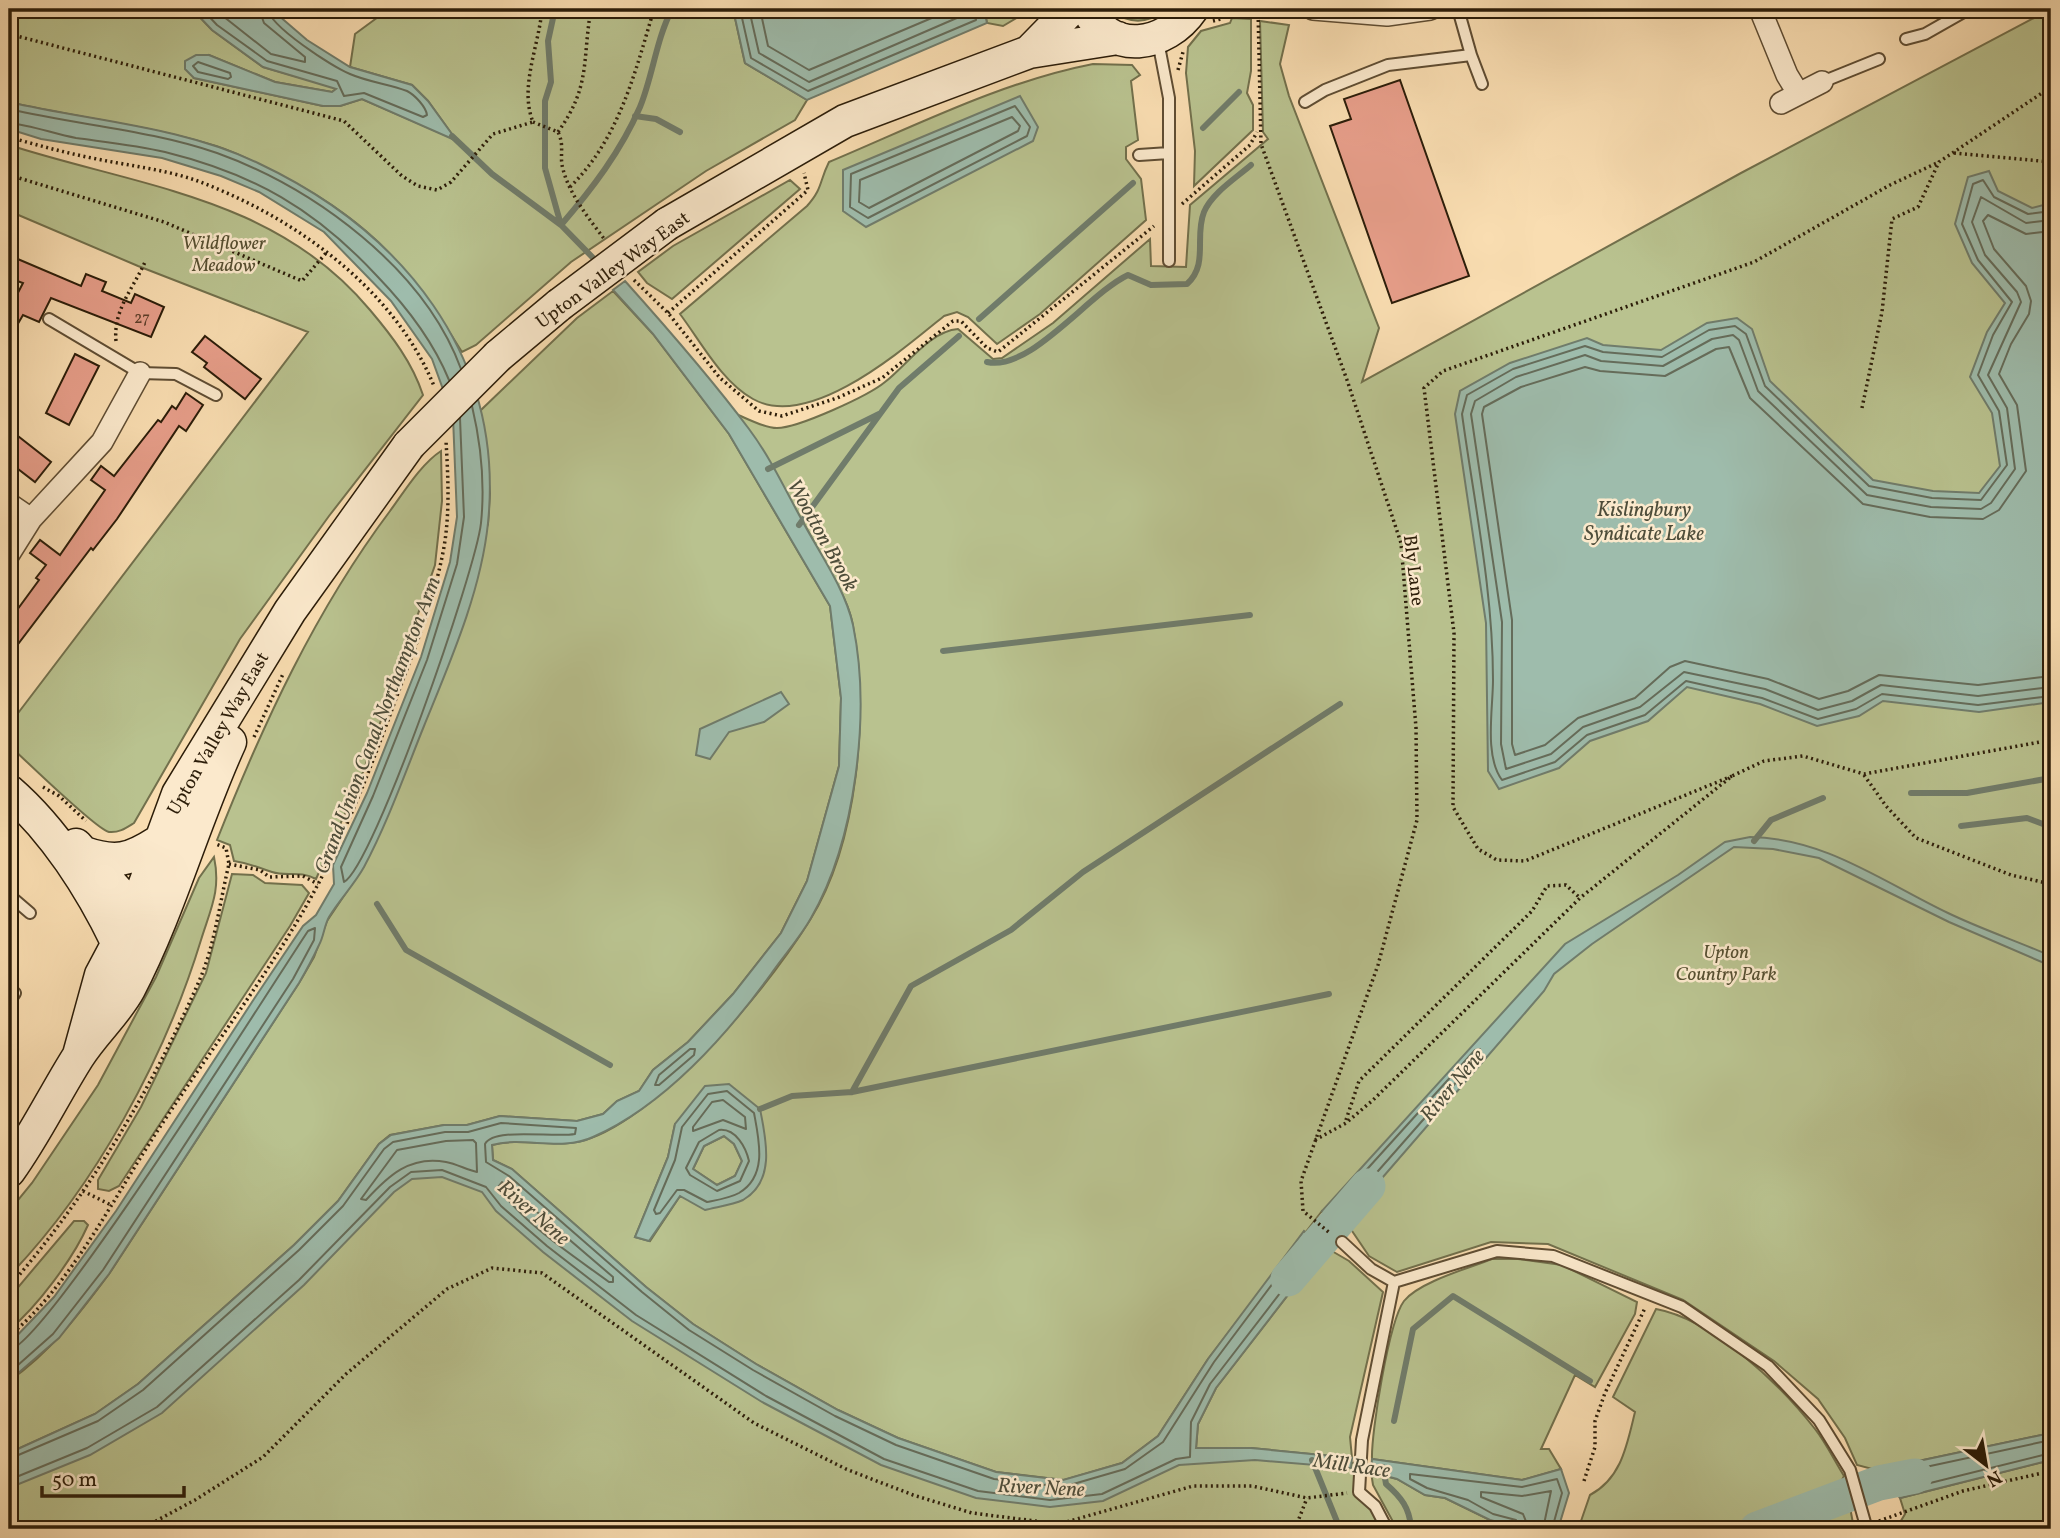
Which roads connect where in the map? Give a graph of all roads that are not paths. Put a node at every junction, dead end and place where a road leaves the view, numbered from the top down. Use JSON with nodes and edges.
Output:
{"nodes":[{"id":1,"x":1071,"y":9,"type":"edge"},
{"id":2,"x":1088,"y":9,"type":"edge"},
{"id":3,"x":1313,"y":9,"type":"edge"},
{"id":4,"x":1430,"y":9,"type":"edge"},
{"id":5,"x":1458,"y":9,"type":"edge"},
{"id":6,"x":1760,"y":9,"type":"edge"},
{"id":7,"x":1969,"y":9,"type":"edge"},
{"id":8,"x":1397,"y":11,"type":"edge"},
{"id":9,"x":1197,"y":12,"type":"edge"},
{"id":10,"x":1118,"y":38,"type":"junction"},
{"id":11,"x":1906,"y":39,"type":"dead end"},
{"id":12,"x":1171,"y":42,"type":"junction"},
{"id":13,"x":1028,"y":52,"type":"junction"},
{"id":14,"x":1471,"y":55,"type":"junction"},
{"id":15,"x":1879,"y":59,"type":"dead end"},
{"id":16,"x":1822,"y":82,"type":"joint"},
{"id":17,"x":1482,"y":84,"type":"dead end"},
{"id":18,"x":1305,"y":102,"type":"dead end"},
{"id":19,"x":1170,"y":153,"type":"junction"},
{"id":20,"x":1139,"y":155,"type":"dead end"},
{"id":21,"x":1169,"y":261,"type":"dead end"},
{"id":22,"x":49,"y":319,"type":"dead end"},
{"id":23,"x":140,"y":373,"type":"junction"},
{"id":24,"x":216,"y":395,"type":"dead end"},
{"id":25,"x":9,"y":504,"type":"edge"},
{"id":26,"x":31,"y":519,"type":"junction"},
{"id":27,"x":9,"y":554,"type":"edge"},
{"id":28,"x":290,"y":611,"type":"junction"},
{"id":29,"x":24,"y":788,"type":"edge"},
{"id":30,"x":40,"y":822,"type":"junction"},
{"id":31,"x":86,"y":838,"type":"junction"},
{"id":32,"x":158,"y":842,"type":"junction"},
{"id":33,"x":9,"y":895,"type":"edge"},
{"id":34,"x":135,"y":911,"type":"junction"},
{"id":35,"x":30,"y":913,"type":"dead end"},
{"id":36,"x":117,"y":942,"type":"junction"},
{"id":37,"x":149,"y":944,"type":"junction"},
{"id":38,"x":79,"y":1055,"type":"junction"},
{"id":39,"x":9,"y":1171,"type":"edge"},
{"id":40,"x":1342,"y":1241,"type":"road end"},
{"id":41,"x":1394,"y":1282,"type":"junction"},
{"id":42,"x":1866,"y":1526,"type":"road end"},
{"id":43,"x":1387,"y":1529,"type":"edge"}],
"edges":[{"from":1,"to":13,"type":"street","name":"Upton Valley Way East"},
{"from":2,"to":10,"type":"street"},
{"from":3,"to":8,"type":"street"},
{"from":4,"to":8,"type":"street"},
{"from":5,"to":14,"type":"lane"},
{"from":6,"to":16,"type":"street"},
{"from":7,"to":11,"type":"lane"},
{"from":9,"to":12,"type":"street"},
{"from":10,"to":12,"type":"street","name":"Upton Valley Way East"},
{"from":10,"to":13,"type":"street","name":"Upton Valley Way East"},
{"from":12,"to":19,"type":"lane"},
{"from":13,"to":28,"type":"street","name":"Upton Valley Way East","bridge":true},
{"from":14,"to":17,"type":"lane"},
{"from":14,"to":18,"type":"lane"},
{"from":15,"to":16,"type":"lane"},
{"from":19,"to":20,"type":"lane"},
{"from":19,"to":21,"type":"lane"},
{"from":22,"to":23,"type":"lane"},
{"from":23,"to":24,"type":"lane"},
{"from":23,"to":26,"type":"street"},
{"from":25,"to":26,"type":"street"},
{"from":26,"to":27,"type":"street"},
{"from":28,"to":32,"type":"street","name":"Upton Valley Way East"},
{"from":28,"to":37,"type":"street","name":"Upton Valley Way East"},
{"from":29,"to":30,"type":"street"},
{"from":30,"to":31,"type":"street"},
{"from":30,"to":36,"type":"street"},
{"from":31,"to":32,"type":"street"},
{"from":31,"to":34,"type":"street"},
{"from":32,"to":34,"type":"street","name":"Upton Valley Way East"},
{"from":33,"to":35,"type":"lane"},
{"from":34,"to":36,"type":"street","name":"Upton Valley Way East"},
{"from":34,"to":37,"type":"street"},
{"from":36,"to":38,"type":"street","name":"Upton Valley Way East"},
{"from":37,"to":38,"type":"street","name":"Upton Valley Way East"},
{"from":38,"to":39,"type":"street","name":"Upton Valley Way East"},
{"from":40,"to":41,"type":"lane"},
{"from":41,"to":42,"type":"lane"},
{"from":41,"to":43,"type":"lane"}]}
